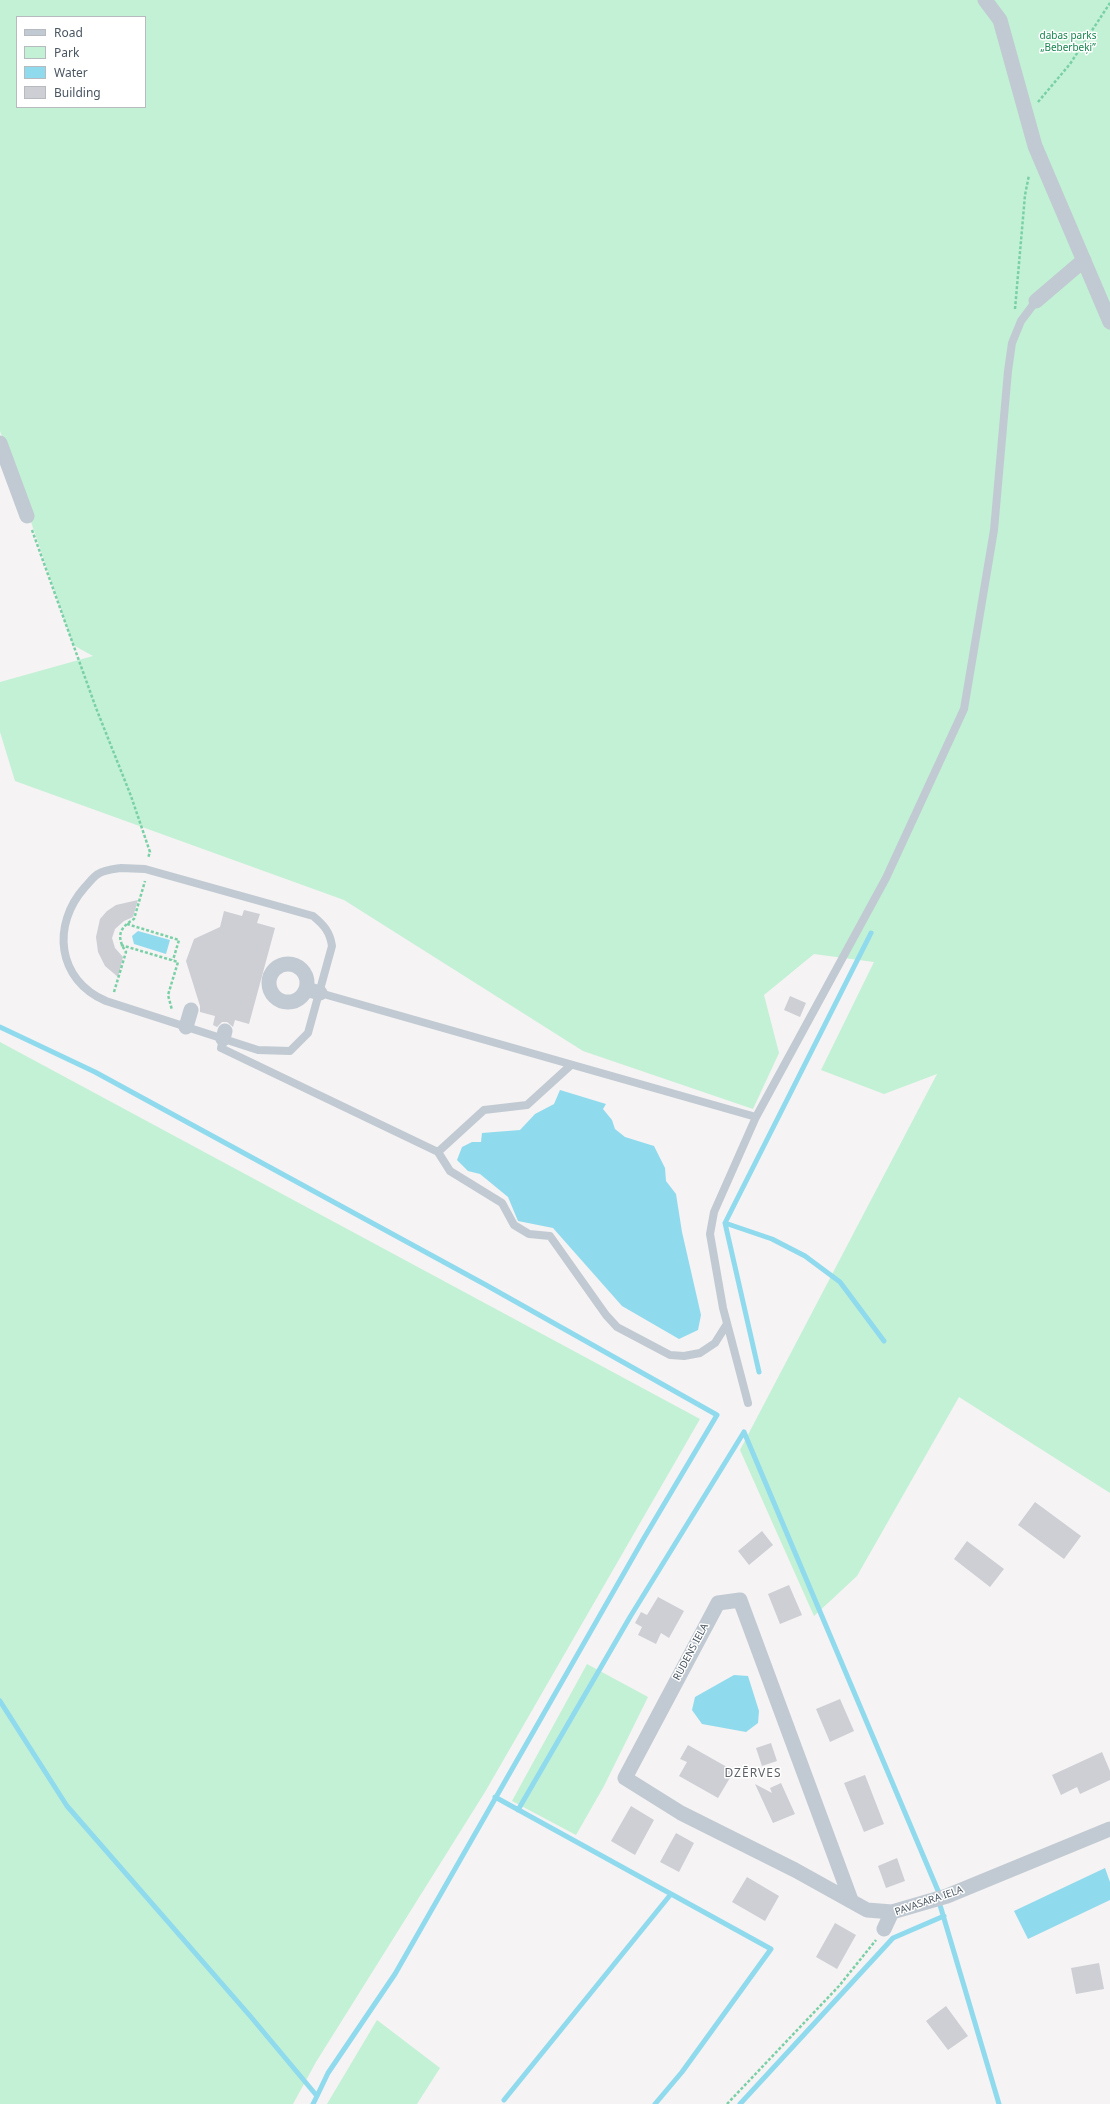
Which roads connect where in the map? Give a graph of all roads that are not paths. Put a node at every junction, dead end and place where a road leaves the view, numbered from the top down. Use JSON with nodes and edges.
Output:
{"nodes":[{"id":1,"x":985,"y":0,"type":"edge"},
{"id":2,"x":1084,"y":260,"type":"junction"},
{"id":3,"x":1036,"y":301,"type":"joint"},
{"id":4,"x":1110,"y":322,"type":"edge"},
{"id":5,"x":0,"y":442,"type":"edge"},
{"id":6,"x":27,"y":516,"type":"road end"},
{"id":7,"x":313,"y":991,"type":"junction"},
{"id":8,"x":191,"y":1010,"type":"dead end"},
{"id":9,"x":184,"y":1026,"type":"junction"},
{"id":10,"x":224,"y":1035,"type":"junction"},
{"id":11,"x":572,"y":1065,"type":"junction"},
{"id":12,"x":756,"y":1117,"type":"junction"},
{"id":13,"x":438,"y":1152,"type":"junction"},
{"id":14,"x":727,"y":1324,"type":"junction"},
{"id":15,"x":748,"y":1404,"type":"dead end"},
{"id":16,"x":1110,"y":1829,"type":"edge"},
{"id":17,"x":851,"y":1900,"type":"junction"},
{"id":18,"x":892,"y":1912,"type":"junction"},
{"id":19,"x":884,"y":1929,"type":"road end"}],
"edges":[{"from":1,"to":2,"type":"street"},
{"from":2,"to":3,"type":"street"},
{"from":2,"to":4,"type":"street"},
{"from":3,"to":12,"type":"lane"},
{"from":5,"to":6,"type":"street"},
{"from":7,"to":9,"type":"lane"},
{"from":7,"to":10,"type":"lane"},
{"from":7,"to":11,"type":"lane"},
{"from":8,"to":9,"type":"street"},
{"from":9,"to":10,"type":"lane"},
{"from":10,"to":13,"type":"lane"},
{"from":11,"to":12,"type":"lane"},
{"from":11,"to":13,"type":"lane"},
{"from":12,"to":14,"type":"lane"},
{"from":13,"to":14,"type":"lane"},
{"from":14,"to":15,"type":"lane"},
{"from":16,"to":18,"type":"street","name":"PAVASARA IELA"},
{"from":17,"to":17,"type":"street","name":"RUDENS IELA"},
{"from":17,"to":18,"type":"street","name":"RUDENS IELA"},
{"from":18,"to":19,"type":"street","name":"PAVASARA IELA"}]}
